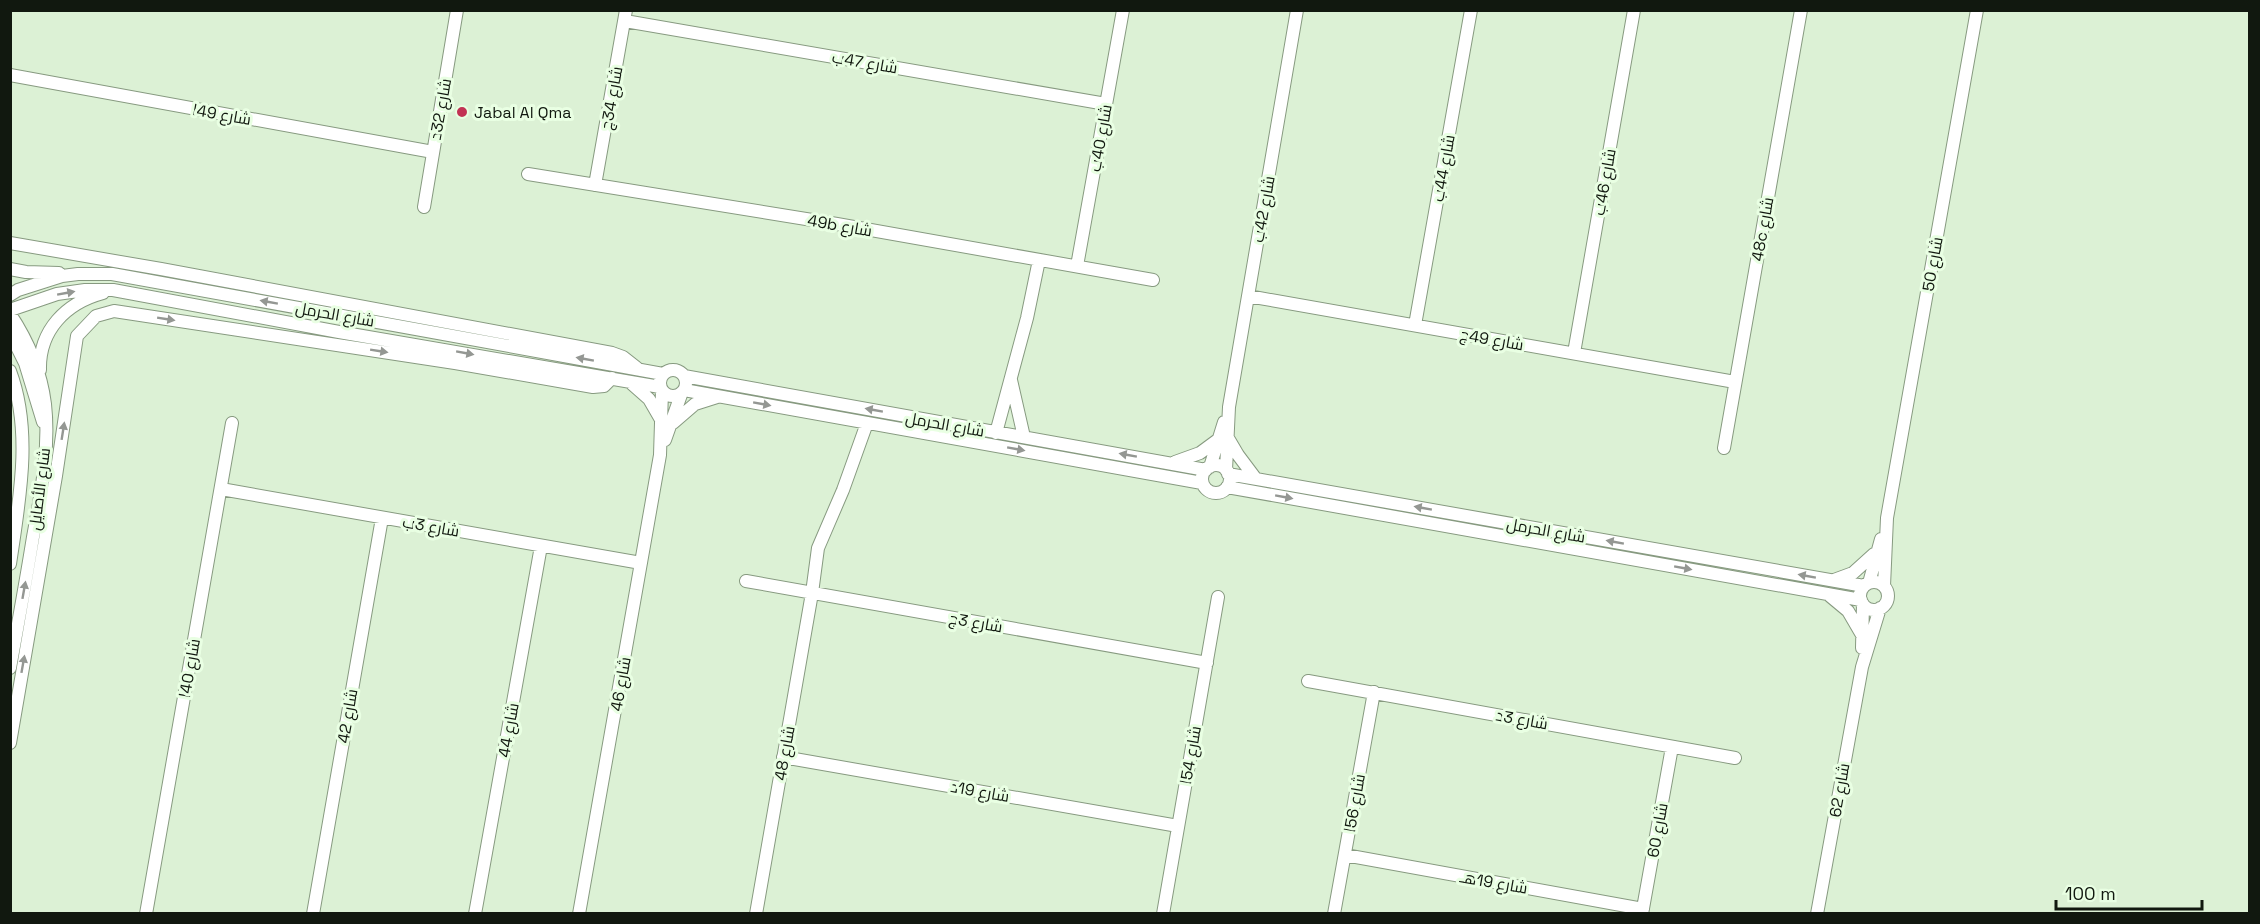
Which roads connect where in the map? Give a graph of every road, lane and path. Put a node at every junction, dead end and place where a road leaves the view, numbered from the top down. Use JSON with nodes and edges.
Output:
{"nodes":[{"id":1,"x":457,"y":10,"type":"edge"},
{"id":2,"x":1123,"y":10,"type":"edge"},
{"id":3,"x":1297,"y":10,"type":"edge"},
{"id":4,"x":1471,"y":10,"type":"edge"},
{"id":5,"x":1634,"y":10,"type":"edge"},
{"id":6,"x":1800,"y":10,"type":"edge"},
{"id":7,"x":1977,"y":10,"type":"edge"},
{"id":8,"x":625,"y":16,"type":"edge"},
{"id":9,"x":10,"y":75,"type":"edge"},
{"id":10,"x":1106,"y":104,"type":"junction"},
{"id":11,"x":433,"y":152,"type":"junction"},
{"id":12,"x":528,"y":174,"type":"dead end"},
{"id":13,"x":595,"y":185,"type":"junction"},
{"id":14,"x":424,"y":207,"type":"dead end"},
{"id":15,"x":10,"y":243,"type":"edge"},
{"id":16,"x":1039,"y":260,"type":"junction"},
{"id":17,"x":1077,"y":266,"type":"junction"},
{"id":18,"x":10,"y":269,"type":"edge"},
{"id":19,"x":78,"y":274,"type":"junction"},
{"id":20,"x":1153,"y":280,"type":"dead end"},
{"id":21,"x":113,"y":290,"type":"junction"},
{"id":22,"x":10,"y":295,"type":"edge"},
{"id":23,"x":1248,"y":296,"type":"junction"},
{"id":24,"x":10,"y":312,"type":"edge"},
{"id":25,"x":1415,"y":325,"type":"junction"},
{"id":26,"x":339,"y":332,"type":"junction"},
{"id":27,"x":10,"y":333,"type":"edge"},
{"id":28,"x":356,"y":348,"type":"junction"},
{"id":29,"x":1574,"y":353,"type":"junction"},
{"id":30,"x":637,"y":369,"type":"junction"},
{"id":31,"x":10,"y":371,"type":"edge"},
{"id":32,"x":663,"y":374,"type":"junction"},
{"id":33,"x":1010,"y":375,"type":"junction"},
{"id":34,"x":684,"y":376,"type":"junction"},
{"id":35,"x":40,"y":377,"type":"junction"},
{"id":36,"x":612,"y":378,"type":"junction"},
{"id":37,"x":628,"y":382,"type":"junction"},
{"id":38,"x":1735,"y":382,"type":"junction"},
{"id":39,"x":661,"y":389,"type":"junction"},
{"id":40,"x":683,"y":391,"type":"junction"},
{"id":41,"x":721,"y":396,"type":"junction"},
{"id":42,"x":232,"y":423,"type":"dead end"},
{"id":43,"x":867,"y":423,"type":"junction"},
{"id":44,"x":666,"y":426,"type":"junction"},
{"id":45,"x":46,"y":429,"type":"junction"},
{"id":46,"x":996,"y":433,"type":"junction"},
{"id":47,"x":1024,"y":437,"type":"junction"},
{"id":48,"x":1223,"y":438,"type":"junction"},
{"id":49,"x":1724,"y":448,"type":"dead end"},
{"id":50,"x":1169,"y":463,"type":"junction"},
{"id":51,"x":1208,"y":468,"type":"junction"},
{"id":52,"x":1227,"y":472,"type":"junction"},
{"id":53,"x":1256,"y":478,"type":"junction"},
{"id":54,"x":1202,"y":483,"type":"junction"},
{"id":55,"x":1227,"y":487,"type":"junction"},
{"id":56,"x":221,"y":489,"type":"junction"},
{"id":57,"x":14,"y":502,"type":"edge"},
{"id":58,"x":382,"y":518,"type":"junction"},
{"id":59,"x":1887,"y":518,"type":"junction"},
{"id":60,"x":541,"y":546,"type":"junction"},
{"id":61,"x":1877,"y":551,"type":"junction"},
{"id":62,"x":641,"y":563,"type":"junction"},
{"id":63,"x":10,"y":564,"type":"edge"},
{"id":64,"x":1832,"y":580,"type":"junction"},
{"id":65,"x":746,"y":581,"type":"dead end"},
{"id":66,"x":1867,"y":584,"type":"junction"},
{"id":67,"x":1884,"y":586,"type":"junction"},
{"id":68,"x":812,"y":593,"type":"junction"},
{"id":69,"x":1826,"y":594,"type":"junction"},
{"id":70,"x":1218,"y":597,"type":"dead end"},
{"id":71,"x":1862,"y":602,"type":"junction"},
{"id":72,"x":1880,"y":608,"type":"junction"},
{"id":73,"x":1862,"y":635,"type":"junction"},
{"id":74,"x":1207,"y":663,"type":"junction"},
{"id":75,"x":1862,"y":667,"type":"junction"},
{"id":76,"x":10,"y":668,"type":"edge"},
{"id":77,"x":1308,"y":681,"type":"dead end"},
{"id":78,"x":1374,"y":692,"type":"junction"},
{"id":79,"x":10,"y":743,"type":"edge"},
{"id":80,"x":1671,"y":747,"type":"junction"},
{"id":81,"x":783,"y":757,"type":"junction"},
{"id":82,"x":1736,"y":758,"type":"dead end"},
{"id":83,"x":1178,"y":826,"type":"junction"},
{"id":84,"x":1345,"y":855,"type":"junction"},
{"id":85,"x":1642,"y":911,"type":"edge"},
{"id":86,"x":146,"y":914,"type":"edge"},
{"id":87,"x":313,"y":914,"type":"edge"},
{"id":88,"x":476,"y":914,"type":"edge"},
{"id":89,"x":579,"y":914,"type":"edge"},
{"id":90,"x":756,"y":914,"type":"edge"},
{"id":91,"x":1163,"y":914,"type":"edge"},
{"id":92,"x":1334,"y":914,"type":"edge"},
{"id":93,"x":1817,"y":914,"type":"edge"}],
"edges":[{"from":1,"to":11,"type":"street","name":"شارع 32د"},
{"from":2,"to":10,"type":"street","name":"شارع 40ب"},
{"from":3,"to":23,"type":"street","name":"شارع 42ب"},
{"from":4,"to":25,"type":"street","name":"شارع 44ب"},
{"from":5,"to":29,"type":"street","name":"شارع 46ب"},
{"from":6,"to":38,"type":"street","name":"48c شارع"},
{"from":7,"to":59,"type":"street","name":"شارع 50"},
{"from":8,"to":10,"type":"street","name":"شارع 47ب"},
{"from":8,"to":13,"type":"street","name":"شارع 34ج"},
{"from":9,"to":11,"type":"street","name":"شارع 49ا"},
{"from":10,"to":17,"type":"street","name":"شارع 40ب"},
{"from":11,"to":14,"type":"street","name":"شارع 32د"},
{"from":12,"to":13,"type":"street","name":"49b شارع"},
{"from":13,"to":16,"type":"street","name":"49b شارع"},
{"from":15,"to":30,"type":"street"},
{"from":16,"to":17,"type":"street","name":"49b شارع"},
{"from":16,"to":33,"type":"street"},
{"from":17,"to":20,"type":"street","name":"49b شارع"},
{"from":18,"to":19,"type":"street"},
{"from":19,"to":22,"type":"street","name":"شارع الحرمل"},
{"from":30,"to":19,"type":"street","name":"شارع الحرمل","one_way":true},
{"from":24,"to":21,"type":"street","name":"شارع الحرمل","one_way":true},
{"from":21,"to":26,"type":"street","name":"شارع الحرمل"},
{"from":21,"to":35,"type":"street"},
{"from":23,"to":25,"type":"street","name":"شارع 49ج"},
{"from":23,"to":48,"type":"street","name":"شارع 42ب"},
{"from":24,"to":35,"type":"street","name":"شارع الأصايل"},
{"from":25,"to":29,"type":"street","name":"شارع 49ج"},
{"from":26,"to":28,"type":"street"},
{"from":26,"to":36,"type":"street","name":"شارع الحرمل","one_way":true},
{"from":27,"to":45,"type":"street"},
{"from":28,"to":36,"type":"street","one_way":true},
{"from":79,"to":28,"type":"street","one_way":true},
{"from":29,"to":38,"type":"street","name":"شارع 49ج"},
{"from":30,"to":32,"type":"street","name":"شارع الحرمل"},
{"from":31,"to":57,"type":"street","name":"شارع الأصايل"},
{"from":32,"to":34,"type":"street"},
{"from":32,"to":39,"type":"street"},
{"from":33,"to":46,"type":"street"},
{"from":33,"to":47,"type":"street"},
{"from":34,"to":40,"type":"street"},
{"from":46,"to":34,"type":"street","name":"شارع الحرمل","one_way":true},
{"from":35,"to":45,"type":"street","name":"شارع الأصايل"},
{"from":36,"to":37,"type":"street","name":"شارع الحرمل"},
{"from":37,"to":39,"type":"street","name":"شارع الحرمل"},
{"from":37,"to":44,"type":"street"},
{"from":38,"to":49,"type":"street","name":"48c شارع"},
{"from":39,"to":40,"type":"street"},
{"from":39,"to":44,"type":"street","name":"شارع 46"},
{"from":40,"to":41,"type":"street","name":"شارع الحرمل"},
{"from":40,"to":44,"type":"street","name":"شارع 46"},
{"from":41,"to":43,"type":"street","name":"شارع الحرمل","one_way":true},
{"from":41,"to":44,"type":"street"},
{"from":42,"to":56,"type":"street","name":"شارع 40ا"},
{"from":43,"to":54,"type":"street","name":"شارع الحرمل","one_way":true},
{"from":43,"to":68,"type":"street","name":"شارع 48"},
{"from":44,"to":62,"type":"street","name":"شارع 46"},
{"from":76,"to":45,"type":"street","name":"شارع الأصايل","one_way":true},
{"from":46,"to":47,"type":"street","name":"شارع الحرمل"},
{"from":50,"to":47,"type":"street","name":"شارع الحرمل","one_way":true},
{"from":48,"to":50,"type":"street"},
{"from":48,"to":51,"type":"street","name":"شارع 42ب"},
{"from":48,"to":52,"type":"street","name":"شارع 42ب"},
{"from":48,"to":53,"type":"street"},
{"from":50,"to":51,"type":"street","name":"شارع الحرمل"},
{"from":51,"to":52,"type":"street"},
{"from":51,"to":54,"type":"street"},
{"from":52,"to":53,"type":"street","name":"شارع الحرمل"},
{"from":52,"to":55,"type":"street"},
{"from":64,"to":53,"type":"street","name":"شارع الحرمل","one_way":true},
{"from":54,"to":55,"type":"street"},
{"from":55,"to":69,"type":"street","name":"شارع الحرمل","one_way":true},
{"from":56,"to":58,"type":"street","name":"شارع 3ب"},
{"from":56,"to":86,"type":"street","name":"شارع 40ا"},
{"from":57,"to":63,"type":"street","name":"شارع الأصايل"},
{"from":58,"to":60,"type":"street","name":"شارع 3ب"},
{"from":58,"to":87,"type":"street","name":"شارع 42"},
{"from":59,"to":61,"type":"street","name":"شارع 50"},
{"from":59,"to":67,"type":"street","name":"شارع 50"},
{"from":60,"to":62,"type":"street","name":"شارع 3ب"},
{"from":60,"to":88,"type":"street","name":"شارع 44"},
{"from":61,"to":64,"type":"street"},
{"from":61,"to":66,"type":"street","name":"شارع 50"},
{"from":62,"to":89,"type":"street","name":"شارع 46"},
{"from":64,"to":66,"type":"street","name":"شارع الحرمل"},
{"from":65,"to":68,"type":"street","name":"شارع 3ج"},
{"from":66,"to":67,"type":"street"},
{"from":66,"to":71,"type":"street"},
{"from":67,"to":72,"type":"street"},
{"from":68,"to":74,"type":"street","name":"شارع 3ج"},
{"from":68,"to":81,"type":"street","name":"شارع 48"},
{"from":69,"to":71,"type":"street","name":"شارع الحرمل"},
{"from":69,"to":73,"type":"street"},
{"from":70,"to":74,"type":"street","name":"شارع 54ا"},
{"from":71,"to":72,"type":"street"},
{"from":71,"to":73,"type":"street","name":"شارع 62"},
{"from":72,"to":75,"type":"street","name":"شارع 62"},
{"from":73,"to":75,"type":"street","name":"شارع 62"},
{"from":74,"to":83,"type":"street","name":"شارع 54ا"},
{"from":75,"to":93,"type":"street","name":"شارع 62"},
{"from":77,"to":78,"type":"street","name":"شارع 3د"},
{"from":78,"to":80,"type":"street","name":"شارع 3د"},
{"from":78,"to":84,"type":"street","name":"شارع 56ا"},
{"from":80,"to":82,"type":"street","name":"شارع 3د"},
{"from":80,"to":85,"type":"street","name":"شارع 60"},
{"from":81,"to":83,"type":"street","name":"شارع 19د"},
{"from":81,"to":90,"type":"street","name":"شارع 48"},
{"from":83,"to":91,"type":"street","name":"شارع 54ا"},
{"from":84,"to":85,"type":"street","name":"شارع 19هـ"},
{"from":84,"to":92,"type":"street","name":"شارع 56ا"}]}
